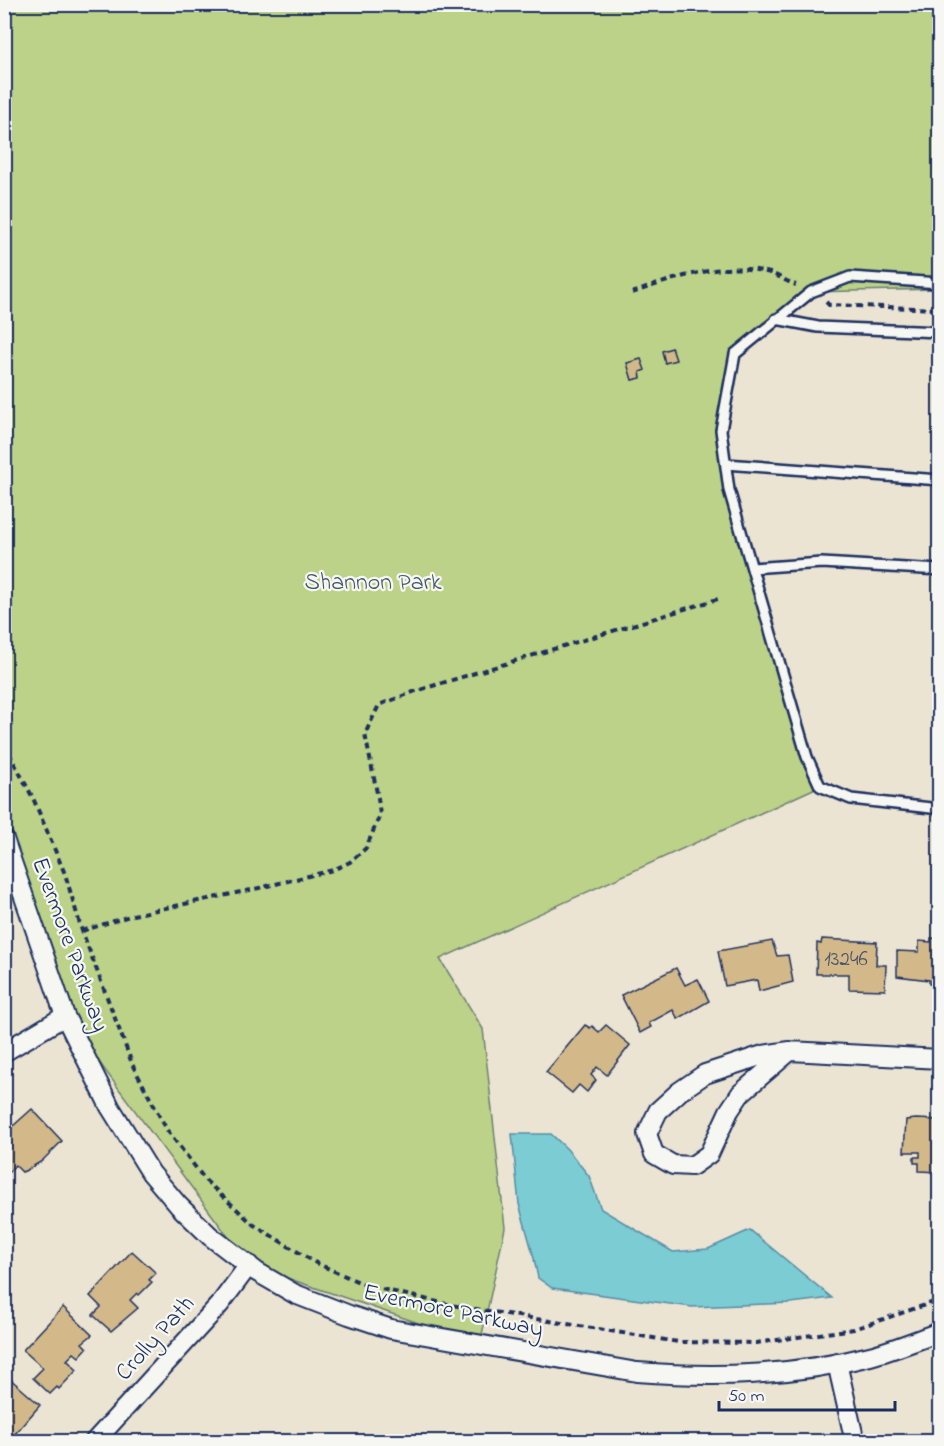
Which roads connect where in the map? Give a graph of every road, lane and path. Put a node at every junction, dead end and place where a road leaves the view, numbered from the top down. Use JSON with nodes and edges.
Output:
{"nodes":[{"id":1,"x":939,"y":283,"type":"edge"},
{"id":2,"x":811,"y":292,"type":"junction"},
{"id":3,"x":632,"y":293,"type":"dead end"},
{"id":4,"x":939,"y":309,"type":"edge"},
{"id":5,"x":776,"y":319,"type":"junction"},
{"id":6,"x":939,"y":332,"type":"edge"},
{"id":7,"x":726,"y":464,"type":"junction"},
{"id":8,"x":939,"y":480,"type":"edge"},
{"id":9,"x":752,"y":568,"type":"junction"},
{"id":10,"x":939,"y":570,"type":"edge"},
{"id":11,"x":721,"y":598,"type":"dead end"},
{"id":12,"x":4,"y":744,"type":"edge"},
{"id":13,"x":939,"y":809,"type":"edge"},
{"id":14,"x":4,"y":839,"type":"edge"},
{"id":15,"x":82,"y":931,"type":"junction"},
{"id":16,"x":65,"y":1016,"type":"junction"},
{"id":17,"x":790,"y":1051,"type":"junction"},
{"id":18,"x":4,"y":1052,"type":"edge"},
{"id":19,"x":939,"y":1059,"type":"edge"},
{"id":20,"x":249,"y":1265,"type":"junction"},
{"id":21,"x":939,"y":1300,"type":"edge"},
{"id":22,"x":939,"y":1332,"type":"edge"},
{"id":23,"x":837,"y":1363,"type":"junction"},
{"id":24,"x":94,"y":1442,"type":"edge"},
{"id":25,"x":855,"y":1442,"type":"edge"}],
"edges":[{"from":1,"to":2,"type":"lane"},
{"from":2,"to":3,"type":"path"},
{"from":2,"to":4,"type":"path"},
{"from":2,"to":5,"type":"lane"},
{"from":5,"to":6,"type":"lane"},
{"from":5,"to":7,"type":"lane"},
{"from":7,"to":8,"type":"lane"},
{"from":7,"to":9,"type":"lane"},
{"from":9,"to":10,"type":"lane"},
{"from":9,"to":13,"type":"lane"},
{"from":11,"to":15,"type":"path"},
{"from":12,"to":15,"type":"path"},
{"from":14,"to":16,"type":"street","name":"Evermore Parkway"},
{"from":15,"to":21,"type":"path"},
{"from":16,"to":18,"type":"street"},
{"from":16,"to":20,"type":"street","name":"Evermore Parkway"},
{"from":17,"to":17,"type":"street"},
{"from":17,"to":19,"type":"street"},
{"from":20,"to":23,"type":"street","name":"Evermore Parkway"},
{"from":20,"to":24,"type":"street","name":"Crolly Path"},
{"from":22,"to":23,"type":"street","name":"Evermore Parkway"},
{"from":23,"to":25,"type":"street"}]}
